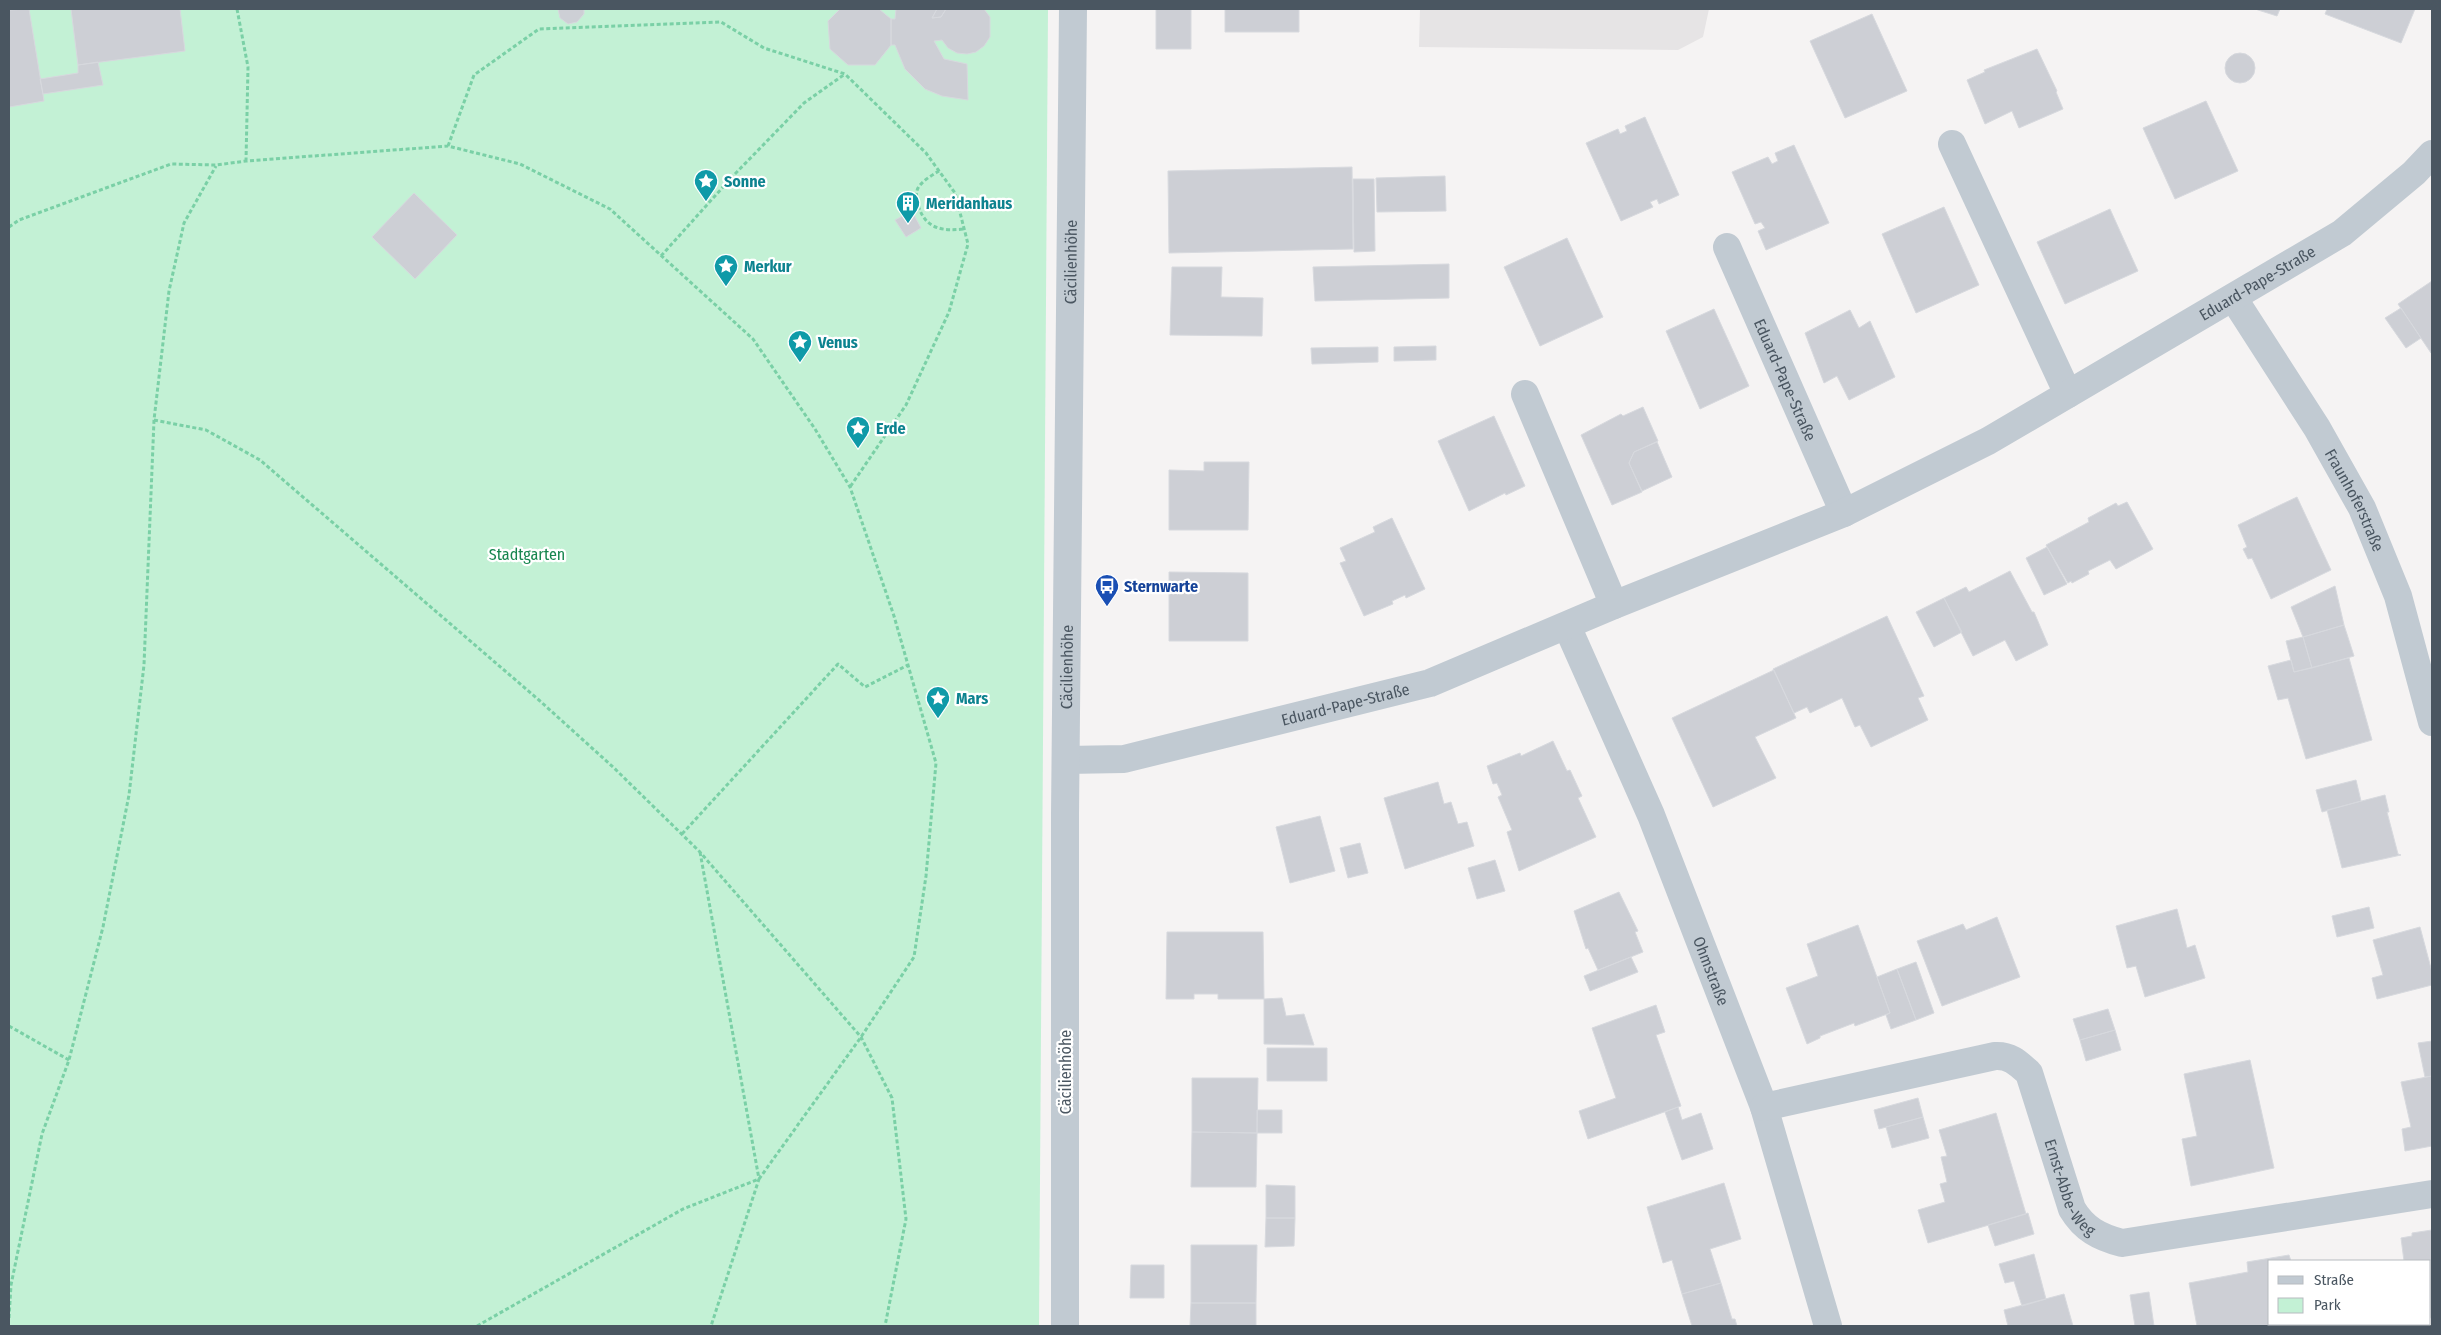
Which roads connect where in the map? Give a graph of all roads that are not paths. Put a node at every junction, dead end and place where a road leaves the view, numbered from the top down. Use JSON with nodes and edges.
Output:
{"nodes":[{"id":1,"x":1074,"y":9,"type":"edge"},
{"id":2,"x":1952,"y":144,"type":"dead end"},
{"id":3,"x":2432,"y":154,"type":"edge"},
{"id":4,"x":1727,"y":247,"type":"dead end"},
{"id":5,"x":2234,"y":299,"type":"junction"},
{"id":6,"x":1525,"y":394,"type":"dead end"},
{"id":7,"x":2068,"y":394,"type":"junction"},
{"id":8,"x":1844,"y":513,"type":"junction"},
{"id":9,"x":1614,"y":605,"type":"junction"},
{"id":10,"x":1567,"y":626,"type":"junction"},
{"id":11,"x":2432,"y":722,"type":"edge"},
{"id":12,"x":1066,"y":760,"type":"junction"},
{"id":13,"x":1764,"y":1107,"type":"junction"},
{"id":14,"x":2432,"y":1194,"type":"edge"},
{"id":15,"x":1065,"y":1326,"type":"edge"},
{"id":16,"x":1828,"y":1326,"type":"edge"}],
"edges":[{"from":1,"to":12,"type":"street","name":"Cäcilienhöhe"},
{"from":2,"to":7,"type":"street"},
{"from":3,"to":5,"type":"street","name":"Eduard-Pape-Straße"},
{"from":4,"to":8,"type":"street","name":"Eduard-Pape-Straße"},
{"from":5,"to":7,"type":"street","name":"Eduard-Pape-Straße"},
{"from":5,"to":11,"type":"street","name":"Fraunhoferstraße"},
{"from":6,"to":9,"type":"street"},
{"from":7,"to":8,"type":"street","name":"Eduard-Pape-Straße"},
{"from":8,"to":9,"type":"street","name":"Eduard-Pape-Straße"},
{"from":9,"to":10,"type":"street","name":"Eduard-Pape-Straße"},
{"from":10,"to":12,"type":"street","name":"Eduard-Pape-Straße"},
{"from":10,"to":13,"type":"street","name":"Ohmstraße"},
{"from":12,"to":15,"type":"street","name":"Cäcilienhöhe"},
{"from":13,"to":14,"type":"street","name":"Ernst-Abbe-Weg"},
{"from":13,"to":16,"type":"street","name":"Ohmstraße"}]}
